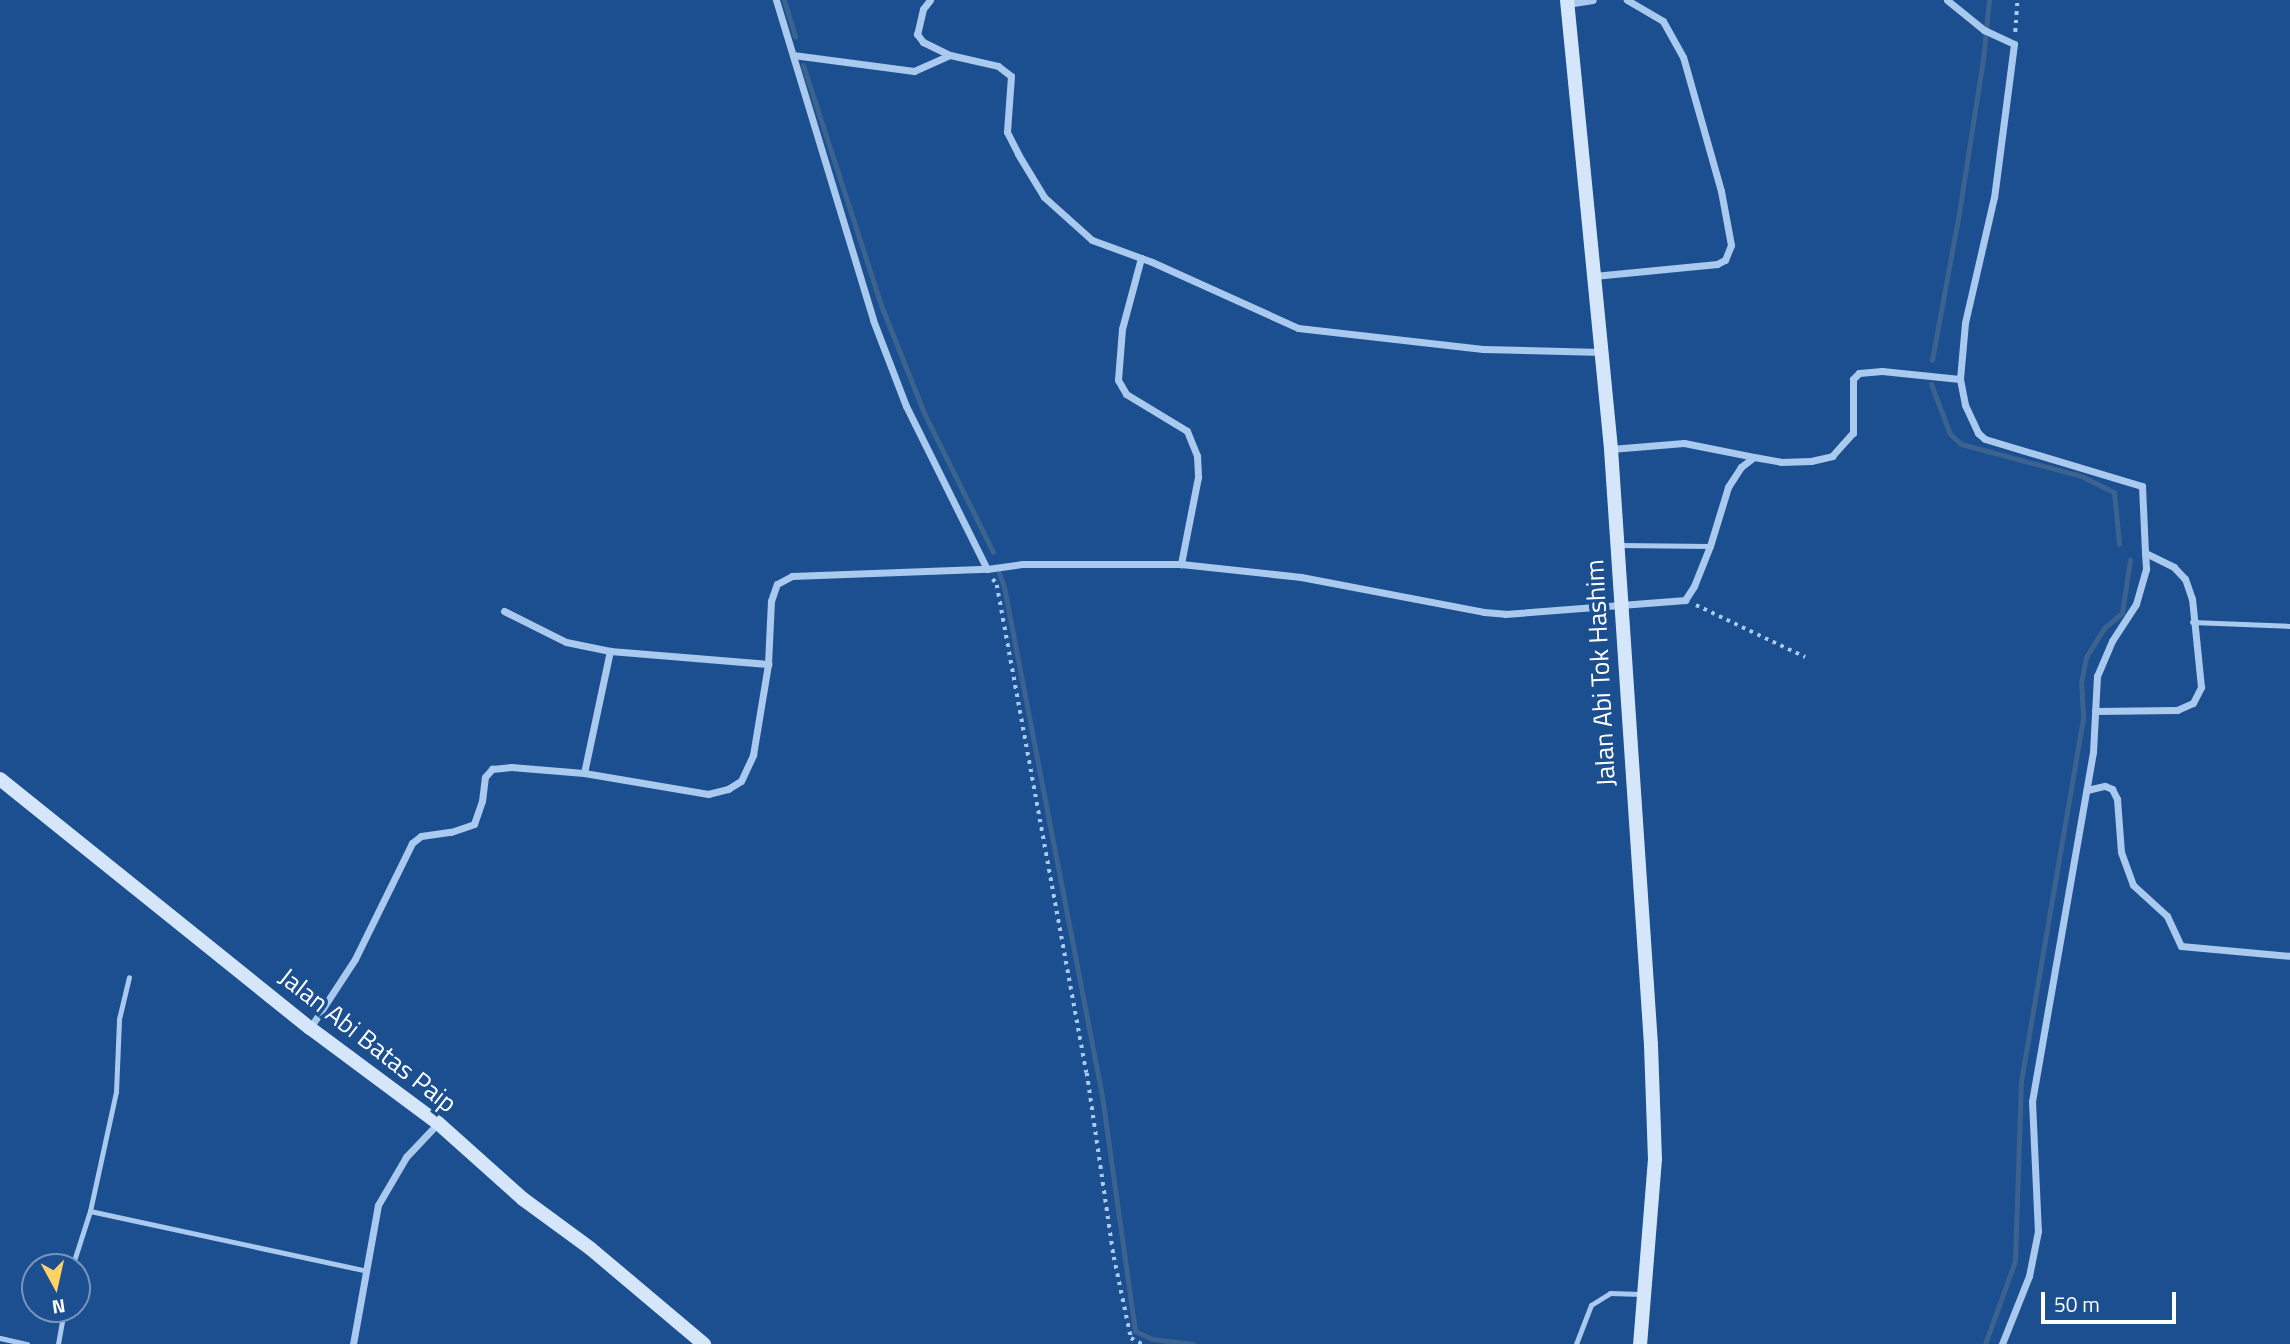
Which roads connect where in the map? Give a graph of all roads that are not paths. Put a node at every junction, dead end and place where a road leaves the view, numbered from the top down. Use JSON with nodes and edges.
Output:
{"nodes":[{"id":1,"x":776,"y":0,"type":"edge"},
{"id":2,"x":930,"y":0,"type":"edge"},
{"id":3,"x":1593,"y":0,"type":"edge"},
{"id":4,"x":1627,"y":0,"type":"edge"},
{"id":5,"x":1947,"y":0,"type":"edge"},
{"id":6,"x":1567,"y":2,"type":"edge"},
{"id":7,"x":793,"y":55,"type":"junction"},
{"id":8,"x":950,"y":55,"type":"junction"},
{"id":9,"x":1141,"y":258,"type":"junction"},
{"id":10,"x":1593,"y":276,"type":"junction"},
{"id":11,"x":1602,"y":352,"type":"junction"},
{"id":12,"x":1959,"y":379,"type":"junction"},
{"id":13,"x":1611,"y":449,"type":"junction"},
{"id":14,"x":1754,"y":457,"type":"junction"},
{"id":15,"x":1617,"y":545,"type":"junction"},
{"id":16,"x":1710,"y":546,"type":"junction"},
{"id":17,"x":2145,"y":553,"type":"junction"},
{"id":18,"x":1181,"y":564,"type":"junction"},
{"id":19,"x":987,"y":569,"type":"junction"},
{"id":20,"x":1619,"y":604,"type":"junction"},
{"id":21,"x":504,"y":611,"type":"dead end"},
{"id":22,"x":2192,"y":622,"type":"junction"},
{"id":23,"x":2290,"y":626,"type":"edge"},
{"id":24,"x":610,"y":651,"type":"junction"},
{"id":25,"x":768,"y":664,"type":"junction"},
{"id":26,"x":2095,"y":711,"type":"junction"},
{"id":27,"x":584,"y":773,"type":"junction"},
{"id":28,"x":0,"y":779,"type":"edge"},
{"id":29,"x":2087,"y":790,"type":"junction"},
{"id":30,"x":2290,"y":956,"type":"edge"},
{"id":31,"x":129,"y":977,"type":"dead end"},
{"id":32,"x":310,"y":1028,"type":"junction"},
{"id":33,"x":438,"y":1124,"type":"junction"},
{"id":34,"x":90,"y":1211,"type":"junction"},
{"id":35,"x":76,"y":1253,"type":"edge"},
{"id":36,"x":365,"y":1270,"type":"junction"},
{"id":37,"x":1644,"y":1294,"type":"junction"},
{"id":38,"x":62,"y":1323,"type":"edge"},
{"id":39,"x":0,"y":1338,"type":"edge"},
{"id":40,"x":27,"y":1344,"type":"edge"},
{"id":41,"x":58,"y":1344,"type":"edge"},
{"id":42,"x":353,"y":1344,"type":"edge"},
{"id":43,"x":704,"y":1344,"type":"edge"},
{"id":44,"x":1576,"y":1344,"type":"edge"},
{"id":45,"x":1640,"y":1344,"type":"edge"},
{"id":46,"x":2002,"y":1344,"type":"edge"}],
"edges":[{"from":1,"to":7,"type":"street"},
{"from":2,"to":8,"type":"street"},
{"from":3,"to":6,"type":"street"},
{"from":4,"to":10,"type":"street"},
{"from":5,"to":12,"type":"street"},
{"from":6,"to":10,"type":"main road","name":"Jalan Abi Tok Hashim"},
{"from":7,"to":8,"type":"street"},
{"from":7,"to":19,"type":"street"},
{"from":8,"to":9,"type":"street"},
{"from":9,"to":11,"type":"street"},
{"from":9,"to":18,"type":"street"},
{"from":10,"to":11,"type":"main road","name":"Jalan Abi Tok Hashim"},
{"from":11,"to":13,"type":"main road","name":"Jalan Abi Tok Hashim"},
{"from":12,"to":14,"type":"street"},
{"from":12,"to":17,"type":"street"},
{"from":13,"to":14,"type":"street"},
{"from":13,"to":15,"type":"main road","name":"Jalan Abi Tok Hashim"},
{"from":14,"to":16,"type":"street"},
{"from":15,"to":16,"type":"lane"},
{"from":15,"to":20,"type":"main road","name":"Jalan Abi Tok Hashim"},
{"from":16,"to":20,"type":"street"},
{"from":17,"to":22,"type":"street"},
{"from":17,"to":26,"type":"street"},
{"from":18,"to":19,"type":"street"},
{"from":18,"to":20,"type":"street"},
{"from":19,"to":25,"type":"street"},
{"from":20,"to":37,"type":"main road","name":"Jalan Abi Tok Hashim"},
{"from":21,"to":24,"type":"street"},
{"from":22,"to":23,"type":"lane"},
{"from":22,"to":26,"type":"street"},
{"from":24,"to":25,"type":"street"},
{"from":24,"to":27,"type":"street"},
{"from":25,"to":27,"type":"street"},
{"from":26,"to":29,"type":"street"},
{"from":27,"to":32,"type":"street"},
{"from":28,"to":32,"type":"main road","name":"Jalan Abi Batas Paip"},
{"from":29,"to":30,"type":"street"},
{"from":29,"to":46,"type":"street"},
{"from":31,"to":34,"type":"lane"},
{"from":32,"to":33,"type":"main road","name":"Jalan Abi Batas Paip"},
{"from":33,"to":36,"type":"street"},
{"from":33,"to":43,"type":"main road","name":"Jalan Abi Batas Paip"},
{"from":34,"to":35,"type":"lane"},
{"from":34,"to":36,"type":"lane"},
{"from":36,"to":42,"type":"street"},
{"from":37,"to":44,"type":"lane"},
{"from":37,"to":45,"type":"main road","name":"Jalan Abi Tok Hashim"},
{"from":38,"to":41,"type":"lane"},
{"from":39,"to":40,"type":"lane"}]}
